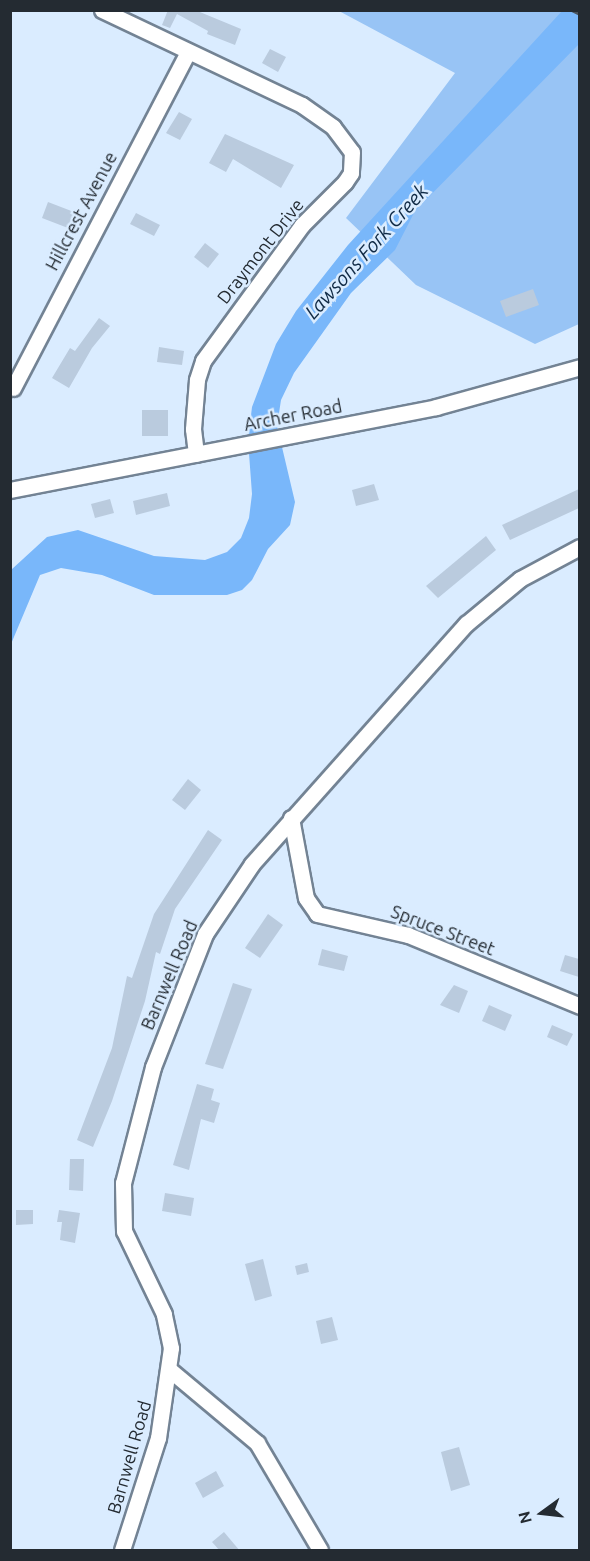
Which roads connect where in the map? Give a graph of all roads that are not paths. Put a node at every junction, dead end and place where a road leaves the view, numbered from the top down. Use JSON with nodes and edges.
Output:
{"nodes":[{"id":1,"x":102,"y":10,"type":"edge"},
{"id":2,"x":187,"y":54,"type":"junction"},
{"id":3,"x":579,"y":367,"type":"edge"},
{"id":4,"x":13,"y":387,"type":"dead end"},
{"id":5,"x":196,"y":454,"type":"junction"},
{"id":6,"x":11,"y":488,"type":"edge"},
{"id":7,"x":579,"y":547,"type":"edge"},
{"id":8,"x":291,"y":818,"type":"junction"},
{"id":9,"x":579,"y":1006,"type":"edge"},
{"id":10,"x":170,"y":1370,"type":"junction"},
{"id":11,"x":122,"y":1551,"type":"edge"},
{"id":12,"x":320,"y":1551,"type":"edge"}],
"edges":[{"from":1,"to":2,"type":"street","name":"Draymont Drive"},
{"from":2,"to":4,"type":"street","name":"Hillcrest Avenue"},
{"from":2,"to":5,"type":"street","name":"Draymont Drive"},
{"from":3,"to":5,"type":"street","name":"Archer Road"},
{"from":5,"to":6,"type":"street","name":"Archer Road"},
{"from":7,"to":8,"type":"street","name":"Barnwell Road"},
{"from":8,"to":9,"type":"street","name":"Spruce Street"},
{"from":8,"to":10,"type":"street","name":"Barnwell Road"},
{"from":10,"to":11,"type":"street","name":"Barnwell Road"},
{"from":10,"to":12,"type":"street"}]}
